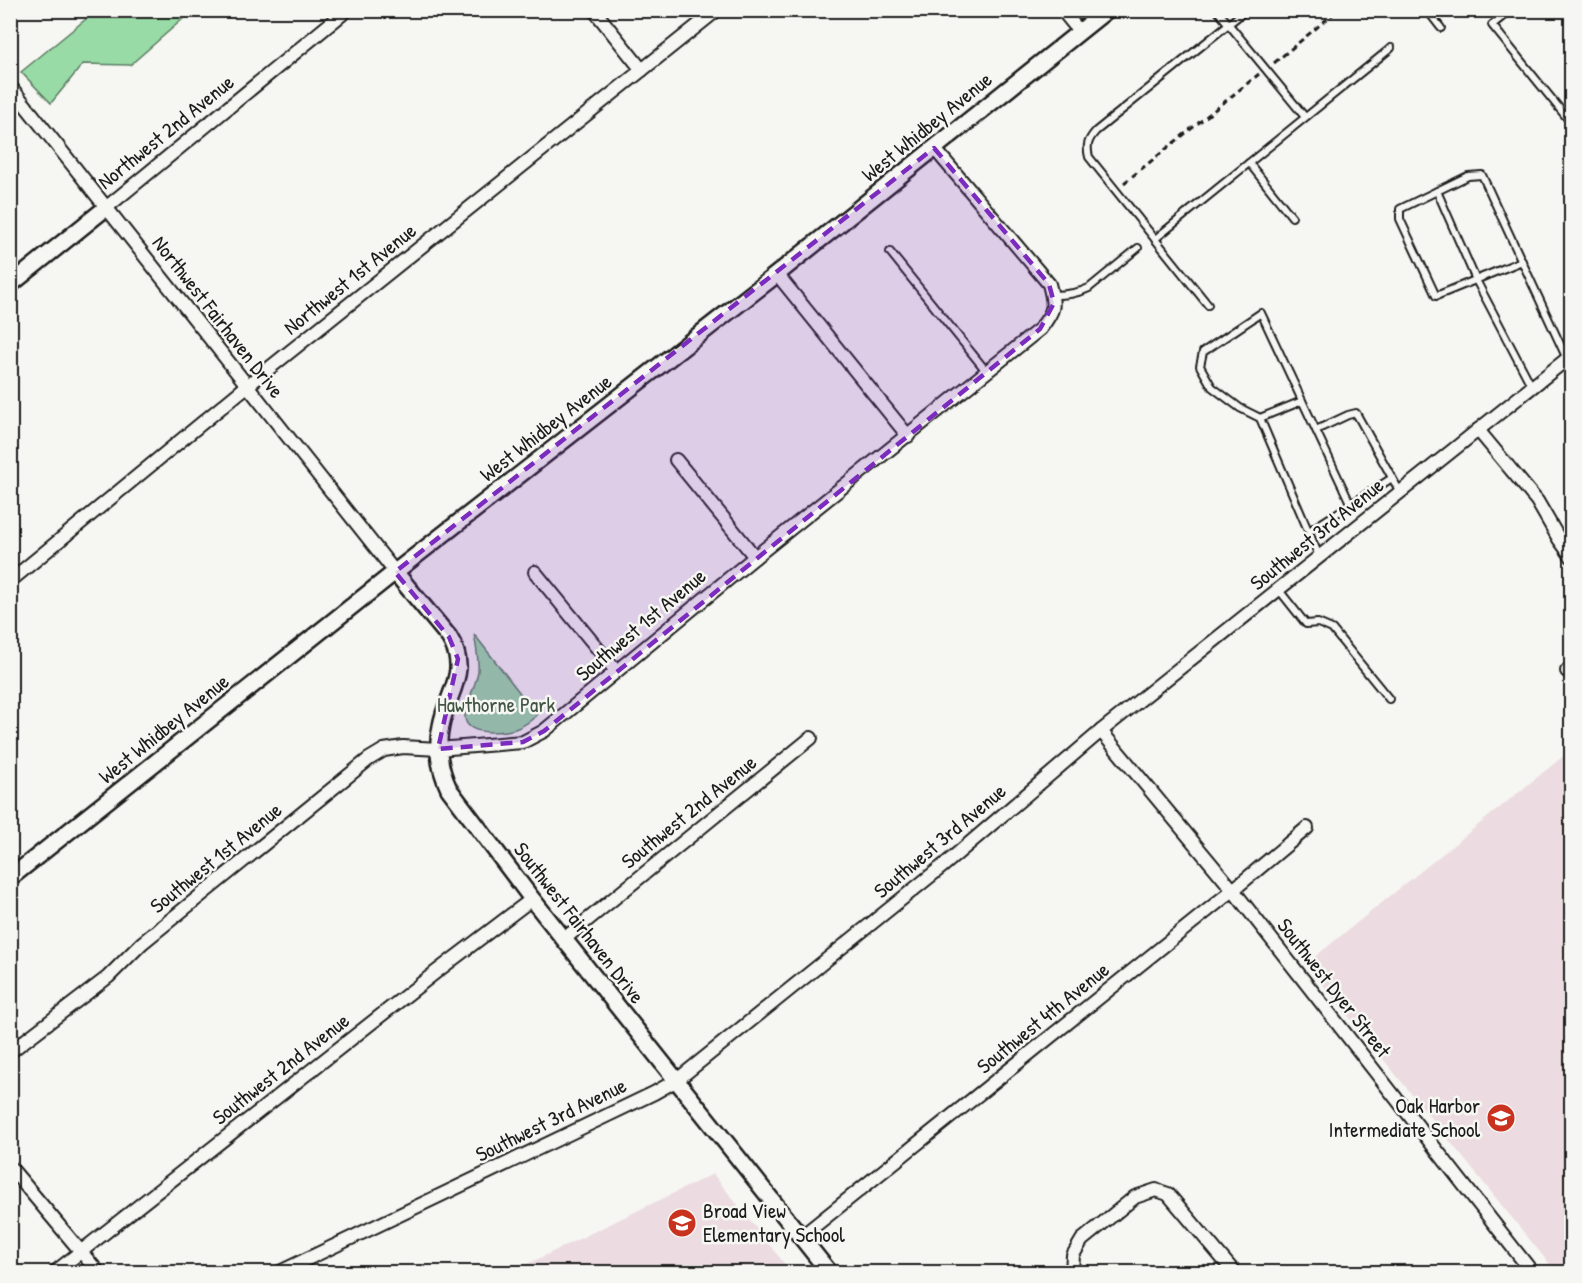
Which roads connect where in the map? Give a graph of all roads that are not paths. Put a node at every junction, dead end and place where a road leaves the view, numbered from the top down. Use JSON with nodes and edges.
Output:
{"nodes":[{"id":1,"x":347,"y":10,"type":"edge"},
{"id":2,"x":594,"y":10,"type":"edge"},
{"id":3,"x":717,"y":10,"type":"edge"},
{"id":4,"x":1062,"y":10,"type":"edge"},
{"id":5,"x":1107,"y":10,"type":"edge"},
{"id":6,"x":1217,"y":10,"type":"edge"},
{"id":7,"x":1246,"y":10,"type":"edge"},
{"id":8,"x":1427,"y":10,"type":"edge"},
{"id":9,"x":1511,"y":10,"type":"edge"},
{"id":10,"x":1229,"y":24,"type":"junction"},
{"id":11,"x":1441,"y":28,"type":"dead end"},
{"id":12,"x":1080,"y":32,"type":"junction"},
{"id":13,"x":1390,"y":48,"type":"dead end"},
{"id":14,"x":642,"y":70,"type":"junction"},
{"id":15,"x":10,"y":87,"type":"edge"},
{"id":16,"x":1305,"y":117,"type":"junction"},
{"id":17,"x":1572,"y":124,"type":"edge"},
{"id":18,"x":934,"y":148,"type":"junction"},
{"id":19,"x":1248,"y":163,"type":"junction"},
{"id":20,"x":1437,"y":191,"type":"junction"},
{"id":21,"x":107,"y":207,"type":"junction"},
{"id":22,"x":1293,"y":217,"type":"dead end"},
{"id":23,"x":1155,"y":239,"type":"junction"},
{"id":24,"x":1138,"y":248,"type":"dead end"},
{"id":25,"x":890,"y":252,"type":"dead end"},
{"id":26,"x":1522,"y":261,"type":"junction"},
{"id":27,"x":777,"y":274,"type":"junction"},
{"id":28,"x":1476,"y":280,"type":"junction"},
{"id":29,"x":10,"y":285,"type":"edge"},
{"id":30,"x":1052,"y":295,"type":"junction"},
{"id":31,"x":1208,"y":305,"type":"dead end"},
{"id":32,"x":1569,"y":357,"type":"edge"},
{"id":33,"x":987,"y":372,"type":"junction"},
{"id":34,"x":247,"y":386,"type":"junction"},
{"id":35,"x":1532,"y":387,"type":"junction"},
{"id":36,"x":1302,"y":401,"type":"junction"},
{"id":37,"x":1260,"y":418,"type":"junction"},
{"id":38,"x":1478,"y":429,"type":"junction"},
{"id":39,"x":1316,"y":430,"type":"junction"},
{"id":40,"x":908,"y":436,"type":"junction"},
{"id":41,"x":676,"y":460,"type":"dead end"},
{"id":42,"x":1392,"y":478,"type":"junction"},
{"id":43,"x":1400,"y":492,"type":"junction"},
{"id":44,"x":1351,"y":505,"type":"junction"},
{"id":45,"x":1309,"y":531,"type":"junction"},
{"id":46,"x":755,"y":556,"type":"junction"},
{"id":47,"x":1320,"y":556,"type":"junction"},
{"id":48,"x":1572,"y":557,"type":"edge"},
{"id":49,"x":395,"y":572,"type":"junction"},
{"id":50,"x":535,"y":572,"type":"dead end"},
{"id":51,"x":10,"y":581,"type":"edge"},
{"id":52,"x":1279,"y":589,"type":"junction"},
{"id":53,"x":616,"y":671,"type":"junction"},
{"id":54,"x":1389,"y":699,"type":"dead end"},
{"id":55,"x":1101,"y":731,"type":"junction"},
{"id":56,"x":811,"y":738,"type":"dead end"},
{"id":57,"x":438,"y":749,"type":"junction"},
{"id":58,"x":1307,"y":828,"type":"dead end"},
{"id":59,"x":10,"y":878,"type":"edge"},
{"id":60,"x":1233,"y":891,"type":"junction"},
{"id":61,"x":532,"y":899,"type":"junction"},
{"id":62,"x":564,"y":939,"type":"junction"},
{"id":63,"x":10,"y":1052,"type":"edge"},
{"id":64,"x":676,"y":1080,"type":"junction"},
{"id":65,"x":10,"y":1167,"type":"edge"},
{"id":66,"x":801,"y":1237,"type":"junction"},
{"id":67,"x":81,"y":1252,"type":"junction"},
{"id":68,"x":55,"y":1272,"type":"edge"},
{"id":69,"x":99,"y":1272,"type":"edge"},
{"id":70,"x":280,"y":1272,"type":"edge"},
{"id":71,"x":829,"y":1272,"type":"edge"},
{"id":72,"x":1072,"y":1272,"type":"edge"},
{"id":73,"x":1234,"y":1272,"type":"edge"},
{"id":74,"x":1532,"y":1272,"type":"edge"}],
"edges":[{"from":1,"to":21,"type":"street","name":"Northwest 2nd Avenue"},
{"from":2,"to":14,"type":"street"},
{"from":3,"to":14,"type":"street","name":"Northwest 1st Avenue"},
{"from":4,"to":12,"type":"street"},
{"from":5,"to":12,"type":"street","name":"West Whidbey Avenue"},
{"from":6,"to":10,"type":"lane"},
{"from":7,"to":10,"type":"lane"},
{"from":8,"to":11,"type":"lane"},
{"from":9,"to":17,"type":"lane"},
{"from":10,"to":16,"type":"lane"},
{"from":10,"to":23,"type":"lane"},
{"from":12,"to":18,"type":"street","name":"West Whidbey Avenue"},
{"from":13,"to":16,"type":"lane"},
{"from":14,"to":34,"type":"street","name":"Northwest 1st Avenue"},
{"from":15,"to":21,"type":"street","name":"Northwest Fairhaven Drive"},
{"from":16,"to":19,"type":"lane"},
{"from":18,"to":27,"type":"street","name":"West Whidbey Avenue"},
{"from":18,"to":30,"type":"street"},
{"from":19,"to":22,"type":"lane"},
{"from":19,"to":23,"type":"lane"},
{"from":20,"to":26,"type":"lane"},
{"from":20,"to":28,"type":"lane"},
{"from":20,"to":28,"type":"lane"},
{"from":21,"to":29,"type":"street","name":"Northwest 2nd Avenue"},
{"from":21,"to":34,"type":"street","name":"Northwest Fairhaven Drive"},
{"from":23,"to":31,"type":"lane"},
{"from":24,"to":30,"type":"lane"},
{"from":25,"to":33,"type":"lane"},
{"from":26,"to":28,"type":"lane"},
{"from":26,"to":32,"type":"lane"},
{"from":27,"to":40,"type":"street"},
{"from":27,"to":49,"type":"street","name":"West Whidbey Avenue"},
{"from":28,"to":35,"type":"lane"},
{"from":30,"to":33,"type":"street","name":"Southwest 1st Avenue"},
{"from":32,"to":35,"type":"street","name":"Southwest 3rd Avenue"},
{"from":33,"to":40,"type":"street","name":"Southwest 1st Avenue"},
{"from":34,"to":49,"type":"street","name":"Northwest Fairhaven Drive"},
{"from":34,"to":51,"type":"street","name":"Northwest 1st Avenue"},
{"from":35,"to":38,"type":"street","name":"Southwest 3rd Avenue"},
{"from":36,"to":37,"type":"lane"},
{"from":36,"to":37,"type":"lane"},
{"from":36,"to":39,"type":"lane"},
{"from":37,"to":45,"type":"lane"},
{"from":38,"to":43,"type":"street","name":"Southwest 3rd Avenue"},
{"from":38,"to":48,"type":"street"},
{"from":39,"to":42,"type":"lane"},
{"from":39,"to":44,"type":"lane"},
{"from":40,"to":46,"type":"street","name":"Southwest 1st Avenue"},
{"from":41,"to":46,"type":"street"},
{"from":42,"to":43,"type":"lane"},
{"from":42,"to":44,"type":"lane"},
{"from":43,"to":47,"type":"street","name":"Southwest 3rd Avenue"},
{"from":44,"to":45,"type":"lane"},
{"from":45,"to":47,"type":"lane"},
{"from":46,"to":53,"type":"street","name":"Southwest 1st Avenue"},
{"from":47,"to":52,"type":"street","name":"Southwest 3rd Avenue"},
{"from":49,"to":57,"type":"street","name":"Southwest Fairhaven Drive"},
{"from":49,"to":59,"type":"street","name":"West Whidbey Avenue"},
{"from":50,"to":53,"type":"street"},
{"from":52,"to":54,"type":"lane"},
{"from":52,"to":55,"type":"street","name":"Southwest 3rd Avenue"},
{"from":53,"to":57,"type":"street","name":"Southwest 1st Avenue"},
{"from":55,"to":60,"type":"street","name":"Southwest Dyer Street"},
{"from":55,"to":64,"type":"street","name":"Southwest 3rd Avenue"},
{"from":56,"to":62,"type":"street","name":"Southwest 2nd Avenue"},
{"from":57,"to":61,"type":"street","name":"Southwest Fairhaven Drive"},
{"from":57,"to":63,"type":"street","name":"Southwest 1st Avenue"},
{"from":58,"to":60,"type":"street","name":"Southwest 4th Avenue"},
{"from":60,"to":66,"type":"street","name":"Southwest 4th Avenue"},
{"from":60,"to":74,"type":"street","name":"Southwest Dyer Street"},
{"from":61,"to":62,"type":"street","name":"Southwest Fairhaven Drive"},
{"from":61,"to":67,"type":"street","name":"Southwest 2nd Avenue"},
{"from":62,"to":64,"type":"street","name":"Southwest Fairhaven Drive"},
{"from":64,"to":66,"type":"street","name":"Southwest Fairhaven Drive"},
{"from":64,"to":70,"type":"street","name":"Southwest 3rd Avenue"},
{"from":65,"to":67,"type":"street"},
{"from":66,"to":71,"type":"street","name":"Southwest Fairhaven Drive"},
{"from":67,"to":68,"type":"street","name":"Southwest 2nd Avenue"},
{"from":67,"to":69,"type":"street"},
{"from":72,"to":73,"type":"street"}]}
